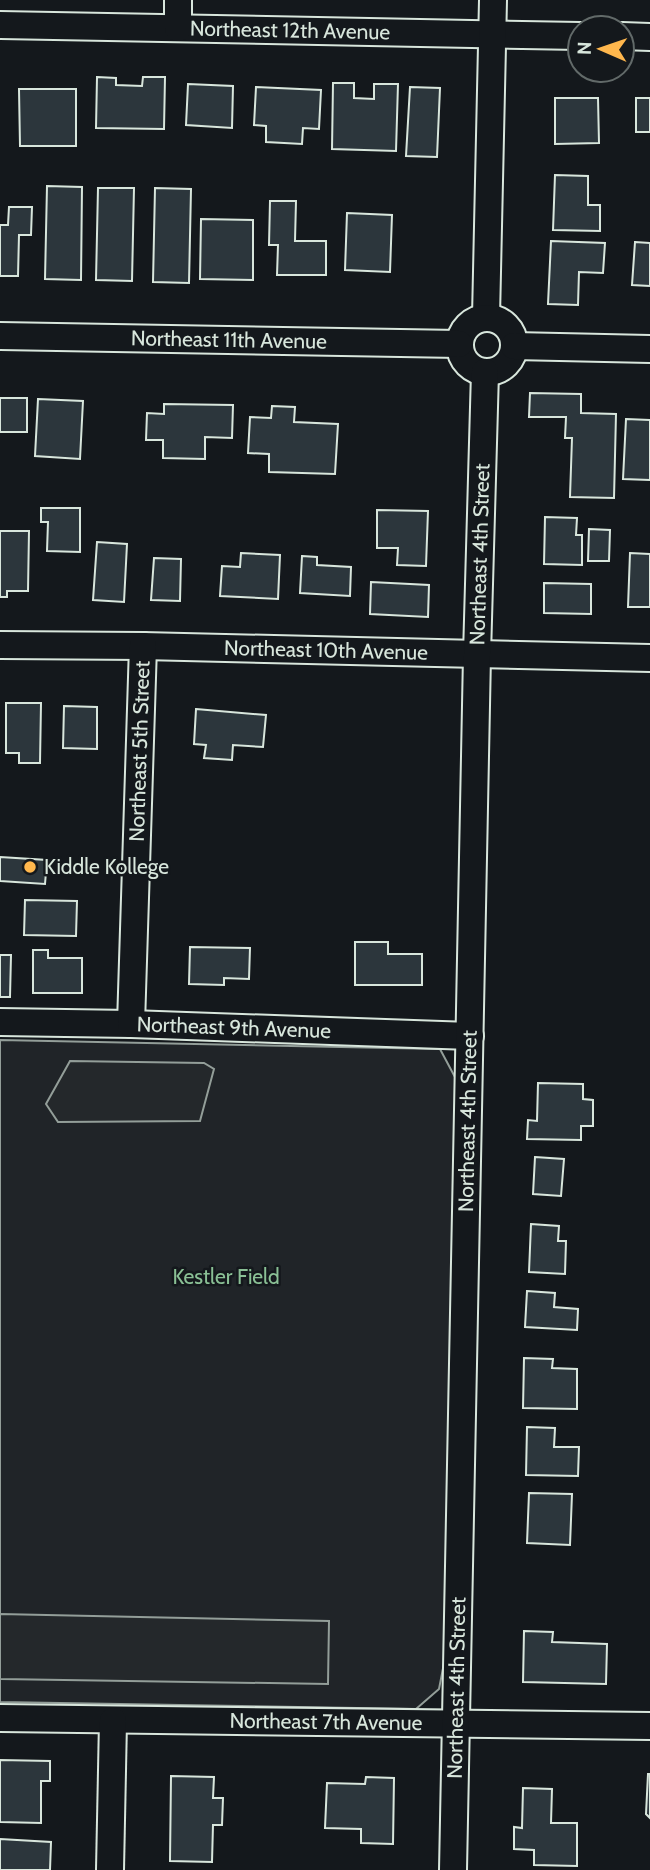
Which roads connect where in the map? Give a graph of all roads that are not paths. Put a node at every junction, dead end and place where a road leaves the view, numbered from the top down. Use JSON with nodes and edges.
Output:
{"nodes":[{"id":1,"x":178,"y":0,"type":"edge"},
{"id":2,"x":493,"y":0,"type":"edge"},
{"id":3,"x":0,"y":25,"type":"edge"},
{"id":4,"x":178,"y":28,"type":"junction"},
{"id":5,"x":492,"y":34,"type":"junction"},
{"id":6,"x":566,"y":36,"type":"edge"},
{"id":7,"x":486,"y":317,"type":"junction"},
{"id":8,"x":0,"y":336,"type":"edge"},
{"id":9,"x":459,"y":344,"type":"junction"},
{"id":10,"x":514,"y":346,"type":"junction"},
{"id":11,"x":650,"y":349,"type":"edge"},
{"id":12,"x":485,"y":372,"type":"junction"},
{"id":13,"x":0,"y":645,"type":"edge"},
{"id":14,"x":143,"y":646,"type":"junction"},
{"id":15,"x":477,"y":655,"type":"junction"},
{"id":16,"x":650,"y":658,"type":"edge"},
{"id":17,"x":0,"y":1022,"type":"edge"},
{"id":18,"x":131,"y":1024,"type":"junction"},
{"id":19,"x":470,"y":1036,"type":"junction"},
{"id":20,"x":0,"y":1718,"type":"edge"},
{"id":21,"x":113,"y":1721,"type":"junction"},
{"id":22,"x":456,"y":1722,"type":"junction"},
{"id":23,"x":650,"y":1726,"type":"edge"},
{"id":24,"x":110,"y":1870,"type":"edge"},
{"id":25,"x":453,"y":1870,"type":"edge"}],
"edges":[{"from":1,"to":4,"type":"street"},
{"from":2,"to":5,"type":"street"},
{"from":3,"to":4,"type":"street","name":"Northeast 12th Avenue"},
{"from":4,"to":5,"type":"street","name":"Northeast 12th Avenue"},
{"from":5,"to":6,"type":"street","name":"Northeast 12th Avenue"},
{"from":5,"to":7,"type":"street"},
{"from":7,"to":9,"type":"street"},
{"from":7,"to":10,"type":"street"},
{"from":8,"to":9,"type":"street","name":"Northeast 11th Avenue"},
{"from":9,"to":12,"type":"street"},
{"from":10,"to":11,"type":"street"},
{"from":10,"to":12,"type":"street"},
{"from":12,"to":15,"type":"street","name":"Northeast 4th Street"},
{"from":13,"to":14,"type":"street","name":"Northeast 10th Avenue"},
{"from":14,"to":15,"type":"street","name":"Northeast 10th Avenue"},
{"from":14,"to":18,"type":"street","name":"Northeast 5th Street"},
{"from":15,"to":16,"type":"street","name":"Northeast 10th Avenue"},
{"from":15,"to":19,"type":"street","name":"Northeast 4th Street"},
{"from":17,"to":18,"type":"street","name":"Northeast 9th Avenue"},
{"from":18,"to":19,"type":"street","name":"Northeast 9th Avenue"},
{"from":19,"to":22,"type":"street","name":"Northeast 4th Street"},
{"from":20,"to":21,"type":"street","name":"Northeast 7th Avenue"},
{"from":21,"to":22,"type":"street","name":"Northeast 7th Avenue"},
{"from":21,"to":24,"type":"street"},
{"from":22,"to":23,"type":"street","name":"Northeast 7th Avenue"},
{"from":22,"to":25,"type":"street","name":"Northeast 4th Street"}]}
